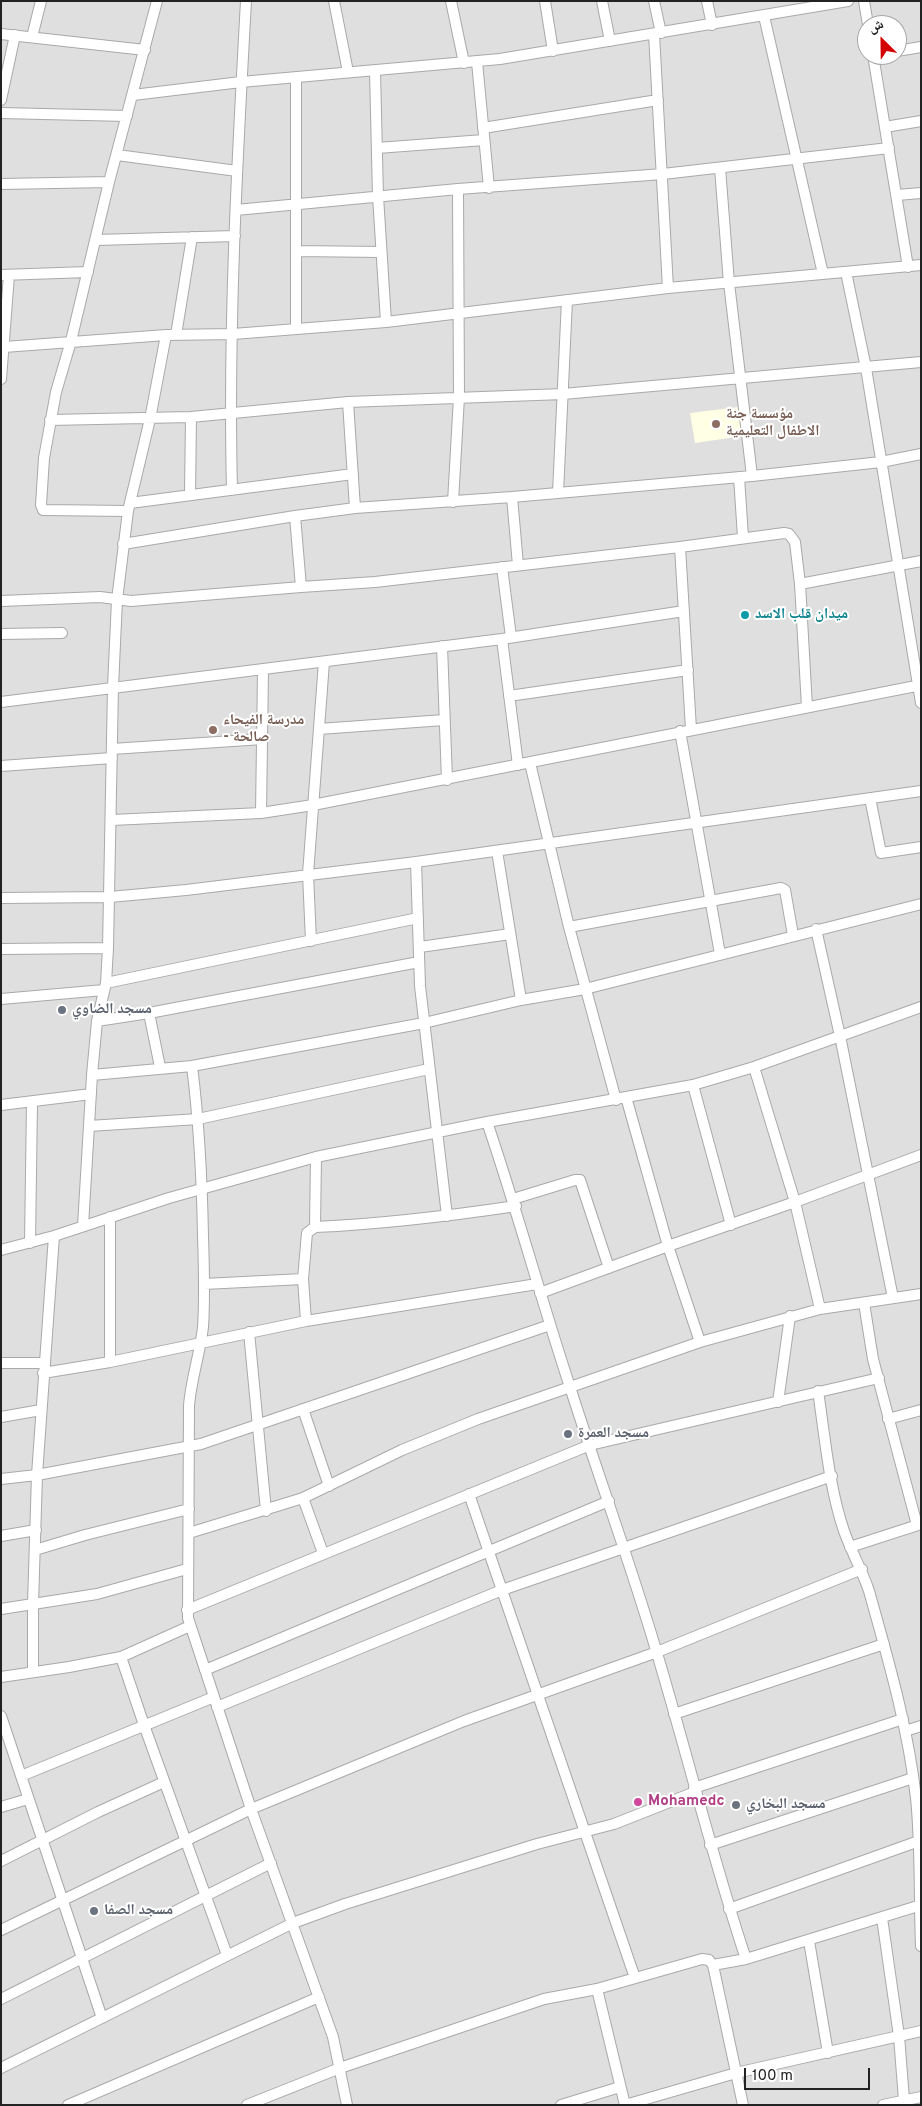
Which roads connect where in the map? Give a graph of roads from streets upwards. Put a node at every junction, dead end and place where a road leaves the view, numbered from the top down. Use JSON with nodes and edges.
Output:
{"nodes":[{"id":1,"x":41,"y":1,"type":"edge"},
{"id":2,"x":157,"y":1,"type":"edge"},
{"id":3,"x":246,"y":1,"type":"edge"},
{"id":4,"x":334,"y":1,"type":"edge"},
{"id":5,"x":451,"y":1,"type":"edge"},
{"id":6,"x":545,"y":1,"type":"edge"},
{"id":7,"x":602,"y":1,"type":"edge"},
{"id":8,"x":654,"y":1,"type":"edge"},
{"id":9,"x":707,"y":1,"type":"edge"},
{"id":10,"x":848,"y":1,"type":"edge"},
{"id":11,"x":864,"y":1,"type":"edge"},
{"id":12,"x":814,"y":4,"type":"edge"},
{"id":13,"x":866,"y":15,"type":"edge"},
{"id":14,"x":764,"y":16,"type":"junction"},
{"id":15,"x":712,"y":25,"type":"junction"},
{"id":16,"x":1,"y":34,"type":"edge"},
{"id":17,"x":658,"y":34,"type":"junction"},
{"id":18,"x":15,"y":35,"type":"junction"},
{"id":19,"x":32,"y":37,"type":"junction"},
{"id":20,"x":610,"y":41,"type":"junction"},
{"id":21,"x":921,"y":47,"type":"edge"},
{"id":22,"x":907,"y":49,"type":"edge"},
{"id":23,"x":145,"y":50,"type":"junction"},
{"id":24,"x":553,"y":51,"type":"junction"},
{"id":25,"x":477,"y":62,"type":"junction"},
{"id":26,"x":464,"y":63,"type":"junction"},
{"id":27,"x":875,"y":65,"type":"edge"},
{"id":28,"x":375,"y":71,"type":"junction"},
{"id":29,"x":348,"y":72,"type":"junction"},
{"id":30,"x":296,"y":77,"type":"junction"},
{"id":31,"x":242,"y":82,"type":"junction"},
{"id":32,"x":132,"y":95,"type":"junction"},
{"id":33,"x":1,"y":100,"type":"edge"},
{"id":34,"x":658,"y":100,"type":"junction"},
{"id":35,"x":1,"y":113,"type":"edge"},
{"id":36,"x":127,"y":116,"type":"junction"},
{"id":37,"x":921,"y":122,"type":"edge"},
{"id":38,"x":885,"y":127,"type":"junction"},
{"id":39,"x":483,"y":128,"type":"junction"},
{"id":40,"x":484,"y":140,"type":"junction"},
{"id":41,"x":377,"y":148,"type":"junction"},
{"id":42,"x":889,"y":148,"type":"junction"},
{"id":43,"x":117,"y":155,"type":"junction"},
{"id":44,"x":798,"y":158,"type":"junction"},
{"id":45,"x":720,"y":168,"type":"junction"},
{"id":46,"x":237,"y":171,"type":"junction"},
{"id":47,"x":663,"y":174,"type":"junction"},
{"id":48,"x":109,"y":182,"type":"junction"},
{"id":49,"x":1,"y":184,"type":"edge"},
{"id":50,"x":489,"y":188,"type":"junction"},
{"id":51,"x":458,"y":189,"type":"junction"},
{"id":52,"x":921,"y":192,"type":"edge"},
{"id":53,"x":897,"y":195,"type":"junction"},
{"id":54,"x":378,"y":196,"type":"junction"},
{"id":55,"x":296,"y":205,"type":"junction"},
{"id":56,"x":236,"y":210,"type":"junction"},
{"id":57,"x":192,"y":236,"type":"junction"},
{"id":58,"x":234,"y":236,"type":"junction"},
{"id":59,"x":96,"y":240,"type":"junction"},
{"id":60,"x":296,"y":251,"type":"junction"},
{"id":61,"x":381,"y":252,"type":"junction"},
{"id":62,"x":921,"y":265,"type":"edge"},
{"id":63,"x":908,"y":267,"type":"junction"},
{"id":64,"x":88,"y":272,"type":"junction"},
{"id":65,"x":846,"y":272,"type":"junction"},
{"id":66,"x":823,"y":274,"type":"junction"},
{"id":67,"x":5,"y":275,"type":"edge"},
{"id":68,"x":729,"y":283,"type":"junction"},
{"id":69,"x":668,"y":288,"type":"junction"},
{"id":70,"x":567,"y":300,"type":"junction"},
{"id":71,"x":460,"y":312,"type":"junction"},
{"id":72,"x":386,"y":322,"type":"junction"},
{"id":73,"x":296,"y":328,"type":"junction"},
{"id":74,"x":233,"y":334,"type":"junction"},
{"id":75,"x":171,"y":335,"type":"junction"},
{"id":76,"x":71,"y":341,"type":"junction"},
{"id":77,"x":4,"y":347,"type":"junction"},
{"id":78,"x":921,"y":362,"type":"edge"},
{"id":79,"x":866,"y":368,"type":"junction"},
{"id":80,"x":742,"y":377,"type":"junction"},
{"id":81,"x":1,"y":379,"type":"edge"},
{"id":82,"x":563,"y":394,"type":"junction"},
{"id":83,"x":459,"y":397,"type":"junction"},
{"id":84,"x":348,"y":402,"type":"junction"},
{"id":85,"x":230,"y":414,"type":"junction"},
{"id":86,"x":191,"y":417,"type":"junction"},
{"id":87,"x":150,"y":419,"type":"junction"},
{"id":88,"x":50,"y":420,"type":"junction"},
{"id":89,"x":921,"y":454,"type":"edge"},
{"id":90,"x":881,"y":462,"type":"junction"},
{"id":91,"x":353,"y":474,"type":"junction"},
{"id":92,"x":752,"y":476,"type":"junction"},
{"id":93,"x":739,"y":477,"type":"junction"},
{"id":94,"x":232,"y":490,"type":"junction"},
{"id":95,"x":558,"y":493,"type":"junction"},
{"id":96,"x":190,"y":495,"type":"junction"},
{"id":97,"x":512,"y":497,"type":"junction"},
{"id":98,"x":454,"y":502,"type":"junction"},
{"id":99,"x":129,"y":507,"type":"junction"},
{"id":100,"x":356,"y":508,"type":"junction"},
{"id":101,"x":295,"y":516,"type":"junction"},
{"id":102,"x":743,"y":537,"type":"junction"},
{"id":103,"x":123,"y":544,"type":"junction"},
{"id":104,"x":680,"y":547,"type":"junction"},
{"id":105,"x":921,"y":561,"type":"edge"},
{"id":106,"x":518,"y":565,"type":"junction"},
{"id":107,"x":898,"y":566,"type":"junction"},
{"id":108,"x":502,"y":567,"type":"junction"},
{"id":109,"x":800,"y":584,"type":"junction"},
{"id":110,"x":300,"y":587,"type":"junction"},
{"id":111,"x":117,"y":600,"type":"junction"},
{"id":112,"x":1,"y":601,"type":"edge"},
{"id":113,"x":684,"y":611,"type":"junction"},
{"id":114,"x":62,"y":633,"type":"dead end"},
{"id":115,"x":1,"y":634,"type":"edge"},
{"id":116,"x":506,"y":638,"type":"junction"},
{"id":117,"x":442,"y":646,"type":"junction"},
{"id":118,"x":324,"y":662,"type":"junction"},
{"id":119,"x":263,"y":670,"type":"junction"},
{"id":120,"x":688,"y":670,"type":"junction"},
{"id":121,"x":920,"y":685,"type":"edge"},
{"id":122,"x":113,"y":687,"type":"junction"},
{"id":123,"x":509,"y":696,"type":"junction"},
{"id":124,"x":1,"y":702,"type":"edge"},
{"id":125,"x":921,"y":703,"type":"edge"},
{"id":126,"x":806,"y":707,"type":"junction"},
{"id":127,"x":444,"y":720,"type":"junction"},
{"id":128,"x":319,"y":729,"type":"junction"},
{"id":129,"x":691,"y":729,"type":"junction"},
{"id":130,"x":680,"y":731,"type":"junction"},
{"id":131,"x":262,"y":739,"type":"junction"},
{"id":132,"x":112,"y":754,"type":"junction"},
{"id":133,"x":530,"y":763,"type":"junction"},
{"id":134,"x":518,"y":765,"type":"junction"},
{"id":135,"x":1,"y":766,"type":"edge"},
{"id":136,"x":447,"y":780,"type":"junction"},
{"id":137,"x":921,"y":791,"type":"edge"},
{"id":138,"x":870,"y":798,"type":"junction"},
{"id":139,"x":313,"y":805,"type":"junction"},
{"id":140,"x":261,"y":813,"type":"junction"},
{"id":141,"x":112,"y":820,"type":"junction"},
{"id":142,"x":698,"y":822,"type":"junction"},
{"id":143,"x":550,"y":842,"type":"junction"},
{"id":144,"x":921,"y":847,"type":"edge"},
{"id":145,"x":497,"y":850,"type":"junction"},
{"id":146,"x":416,"y":862,"type":"junction"},
{"id":147,"x":308,"y":874,"type":"junction"},
{"id":148,"x":110,"y":897,"type":"junction"},
{"id":149,"x":1,"y":898,"type":"edge"},
{"id":150,"x":711,"y":901,"type":"junction"},
{"id":151,"x":921,"y":904,"type":"edge"},
{"id":152,"x":418,"y":918,"type":"junction"},
{"id":153,"x":569,"y":927,"type":"junction"},
{"id":154,"x":816,"y":929,"type":"junction"},
{"id":155,"x":510,"y":934,"type":"junction"},
{"id":156,"x":793,"y":935,"type":"junction"},
{"id":157,"x":311,"y":941,"type":"junction"},
{"id":158,"x":420,"y":947,"type":"junction"},
{"id":159,"x":108,"y":948,"type":"junction"},
{"id":160,"x":1,"y":949,"type":"edge"},
{"id":161,"x":720,"y":954,"type":"junction"},
{"id":162,"x":420,"y":962,"type":"junction"},
{"id":163,"x":105,"y":986,"type":"junction"},
{"id":164,"x":585,"y":988,"type":"junction"},
{"id":165,"x":1,"y":999,"type":"edge"},
{"id":166,"x":521,"y":1000,"type":"junction"},
{"id":167,"x":921,"y":1006,"type":"edge"},
{"id":168,"x":149,"y":1013,"type":"junction"},
{"id":169,"x":97,"y":1021,"type":"junction"},
{"id":170,"x":424,"y":1023,"type":"junction"},
{"id":171,"x":840,"y":1036,"type":"junction"},
{"id":172,"x":192,"y":1066,"type":"junction"},
{"id":173,"x":160,"y":1067,"type":"junction"},
{"id":174,"x":754,"y":1067,"type":"junction"},
{"id":175,"x":429,"y":1069,"type":"junction"},
{"id":176,"x":92,"y":1075,"type":"junction"},
{"id":177,"x":693,"y":1085,"type":"junction"},
{"id":178,"x":91,"y":1094,"type":"junction"},
{"id":179,"x":621,"y":1098,"type":"junction"},
{"id":180,"x":32,"y":1102,"type":"junction"},
{"id":181,"x":1,"y":1105,"type":"edge"},
{"id":182,"x":198,"y":1119,"type":"junction"},
{"id":183,"x":487,"y":1122,"type":"junction"},
{"id":184,"x":89,"y":1126,"type":"junction"},
{"id":185,"x":436,"y":1132,"type":"junction"},
{"id":186,"x":921,"y":1154,"type":"edge"},
{"id":187,"x":316,"y":1157,"type":"junction"},
{"id":188,"x":868,"y":1174,"type":"junction"},
{"id":189,"x":202,"y":1189,"type":"junction"},
{"id":190,"x":795,"y":1202,"type":"junction"},
{"id":191,"x":514,"y":1203,"type":"junction"},
{"id":192,"x":447,"y":1216,"type":"junction"},
{"id":193,"x":110,"y":1217,"type":"junction"},
{"id":194,"x":731,"y":1225,"type":"junction"},
{"id":195,"x":83,"y":1226,"type":"junction"},
{"id":196,"x":315,"y":1227,"type":"junction"},
{"id":197,"x":54,"y":1236,"type":"junction"},
{"id":198,"x":30,"y":1243,"type":"junction"},
{"id":199,"x":668,"y":1246,"type":"junction"},
{"id":200,"x":1,"y":1250,"type":"edge"},
{"id":201,"x":609,"y":1268,"type":"junction"},
{"id":202,"x":302,"y":1279,"type":"junction"},
{"id":203,"x":204,"y":1284,"type":"junction"},
{"id":204,"x":538,"y":1289,"type":"junction"},
{"id":205,"x":921,"y":1294,"type":"edge"},
{"id":206,"x":893,"y":1298,"type":"junction"},
{"id":207,"x":864,"y":1302,"type":"junction"},
{"id":208,"x":820,"y":1309,"type":"junction"},
{"id":209,"x":790,"y":1316,"type":"junction"},
{"id":210,"x":306,"y":1321,"type":"junction"},
{"id":211,"x":550,"y":1325,"type":"junction"},
{"id":212,"x":249,"y":1332,"type":"junction"},
{"id":213,"x":700,"y":1342,"type":"junction"},
{"id":214,"x":200,"y":1344,"type":"junction"},
{"id":215,"x":110,"y":1362,"type":"junction"},
{"id":216,"x":1,"y":1364,"type":"edge"},
{"id":217,"x":44,"y":1368,"type":"junction"},
{"id":218,"x":879,"y":1378,"type":"junction"},
{"id":219,"x":570,"y":1388,"type":"junction"},
{"id":220,"x":818,"y":1391,"type":"junction"},
{"id":221,"x":778,"y":1402,"type":"junction"},
{"id":222,"x":303,"y":1409,"type":"junction"},
{"id":223,"x":41,"y":1410,"type":"junction"},
{"id":224,"x":921,"y":1410,"type":"edge"},
{"id":225,"x":1,"y":1417,"type":"edge"},
{"id":226,"x":888,"y":1419,"type":"junction"},
{"id":227,"x":258,"y":1425,"type":"junction"},
{"id":228,"x":590,"y":1445,"type":"junction"},
{"id":229,"x":188,"y":1447,"type":"junction"},
{"id":230,"x":37,"y":1475,"type":"junction"},
{"id":231,"x":832,"y":1476,"type":"junction"},
{"id":232,"x":1,"y":1479,"type":"edge"},
{"id":233,"x":330,"y":1486,"type":"junction"},
{"id":234,"x":469,"y":1494,"type":"junction"},
{"id":235,"x":303,"y":1498,"type":"junction"},
{"id":236,"x":609,"y":1501,"type":"junction"},
{"id":237,"x":189,"y":1509,"type":"junction"},
{"id":238,"x":266,"y":1511,"type":"junction"},
{"id":239,"x":919,"y":1525,"type":"edge"},
{"id":240,"x":36,"y":1530,"type":"junction"},
{"id":241,"x":189,"y":1533,"type":"junction"},
{"id":242,"x":1,"y":1536,"type":"edge"},
{"id":243,"x":624,"y":1547,"type":"junction"},
{"id":244,"x":850,"y":1547,"type":"junction"},
{"id":245,"x":35,"y":1550,"type":"junction"},
{"id":246,"x":488,"y":1550,"type":"junction"},
{"id":247,"x":323,"y":1553,"type":"junction"},
{"id":248,"x":187,"y":1569,"type":"junction"},
{"id":249,"x":862,"y":1569,"type":"junction"},
{"id":250,"x":502,"y":1590,"type":"junction"},
{"id":251,"x":33,"y":1604,"type":"junction"},
{"id":252,"x":1,"y":1609,"type":"edge"},
{"id":253,"x":187,"y":1610,"type":"junction"},
{"id":254,"x":190,"y":1626,"type":"junction"},
{"id":255,"x":884,"y":1644,"type":"junction"},
{"id":256,"x":657,"y":1652,"type":"junction"},
{"id":257,"x":121,"y":1657,"type":"junction"},
{"id":258,"x":205,"y":1670,"type":"junction"},
{"id":259,"x":33,"y":1671,"type":"junction"},
{"id":260,"x":1,"y":1677,"type":"edge"},
{"id":261,"x":537,"y":1695,"type":"junction"},
{"id":262,"x":216,"y":1702,"type":"junction"},
{"id":263,"x":674,"y":1714,"type":"junction"},
{"id":264,"x":1,"y":1716,"type":"edge"},
{"id":265,"x":903,"y":1719,"type":"junction"},
{"id":266,"x":144,"y":1725,"type":"junction"},
{"id":267,"x":921,"y":1726,"type":"edge"},
{"id":268,"x":905,"y":1731,"type":"junction"},
{"id":269,"x":4,"y":1737,"type":"edge"},
{"id":270,"x":21,"y":1776,"type":"junction"},
{"id":271,"x":913,"y":1778,"type":"junction"},
{"id":272,"x":164,"y":1782,"type":"junction"},
{"id":273,"x":695,"y":1790,"type":"junction"},
{"id":274,"x":918,"y":1798,"type":"edge"},
{"id":275,"x":28,"y":1799,"type":"junction"},
{"id":276,"x":1,"y":1807,"type":"edge"},
{"id":277,"x":251,"y":1809,"type":"junction"},
{"id":278,"x":584,"y":1832,"type":"junction"},
{"id":279,"x":43,"y":1840,"type":"junction"},
{"id":280,"x":185,"y":1840,"type":"junction"},
{"id":281,"x":919,"y":1841,"type":"junction"},
{"id":282,"x":710,"y":1846,"type":"junction"},
{"id":283,"x":1,"y":1861,"type":"edge"},
{"id":284,"x":271,"y":1863,"type":"junction"},
{"id":285,"x":205,"y":1895,"type":"junction"},
{"id":286,"x":62,"y":1900,"type":"junction"},
{"id":287,"x":920,"y":1905,"type":"edge"},
{"id":288,"x":729,"y":1909,"type":"junction"},
{"id":289,"x":882,"y":1918,"type":"junction"},
{"id":290,"x":292,"y":1923,"type":"junction"},
{"id":291,"x":1,"y":1930,"type":"edge"},
{"id":292,"x":809,"y":1941,"type":"junction"},
{"id":293,"x":921,"y":1946,"type":"edge"},
{"id":294,"x":227,"y":1955,"type":"junction"},
{"id":295,"x":82,"y":1957,"type":"junction"},
{"id":296,"x":746,"y":1959,"type":"junction"},
{"id":297,"x":713,"y":1965,"type":"junction"},
{"id":298,"x":635,"y":1978,"type":"junction"},
{"id":299,"x":596,"y":1989,"type":"junction"},
{"id":300,"x":319,"y":1997,"type":"junction"},
{"id":301,"x":1,"y":1999,"type":"edge"},
{"id":302,"x":102,"y":2018,"type":"junction"},
{"id":303,"x":921,"y":2031,"type":"edge"},
{"id":304,"x":899,"y":2036,"type":"junction"},
{"id":305,"x":828,"y":2054,"type":"junction"},
{"id":306,"x":1,"y":2068,"type":"edge"},
{"id":307,"x":340,"y":2068,"type":"junction"},
{"id":308,"x":736,"y":2074,"type":"junction"},
{"id":309,"x":620,"y":2088,"type":"junction"},
{"id":310,"x":921,"y":2097,"type":"edge"},
{"id":311,"x":904,"y":2100,"type":"junction"},
{"id":312,"x":250,"y":2104,"type":"edge"},
{"id":313,"x":68,"y":2105,"type":"edge"},
{"id":314,"x":347,"y":2105,"type":"edge"},
{"id":315,"x":561,"y":2105,"type":"edge"},
{"id":316,"x":625,"y":2105,"type":"edge"},
{"id":317,"x":743,"y":2105,"type":"edge"},
{"id":318,"x":883,"y":2105,"type":"edge"}],
"edges":[{"from":1,"to":19,"type":"street"},
{"from":2,"to":23,"type":"street"},
{"from":3,"to":31,"type":"street"},
{"from":4,"to":29,"type":"street"},
{"from":5,"to":26,"type":"street"},
{"from":6,"to":24,"type":"street"},
{"from":7,"to":20,"type":"street"},
{"from":8,"to":17,"type":"street"},
{"from":9,"to":15,"type":"street"},
{"from":10,"to":12,"type":"street"},
{"from":11,"to":13,"type":"street"},
{"from":12,"to":14,"type":"street"},
{"from":14,"to":15,"type":"street"},
{"from":14,"to":44,"type":"street"},
{"from":15,"to":17,"type":"street"},
{"from":16,"to":18,"type":"street"},
{"from":17,"to":20,"type":"street"},
{"from":17,"to":34,"type":"street"},
{"from":18,"to":19,"type":"street"},
{"from":18,"to":33,"type":"street"},
{"from":19,"to":23,"type":"street"},
{"from":20,"to":24,"type":"street"},
{"from":21,"to":22,"type":"street"},
{"from":23,"to":32,"type":"street"},
{"from":24,"to":25,"type":"street"},
{"from":25,"to":26,"type":"street"},
{"from":25,"to":39,"type":"street"},
{"from":26,"to":28,"type":"street"},
{"from":27,"to":38,"type":"street"},
{"from":28,"to":29,"type":"street"},
{"from":28,"to":41,"type":"street"},
{"from":29,"to":30,"type":"street"},
{"from":30,"to":31,"type":"street"},
{"from":30,"to":55,"type":"street"},
{"from":31,"to":32,"type":"street"},
{"from":31,"to":46,"type":"street"},
{"from":32,"to":36,"type":"street"},
{"from":34,"to":39,"type":"street"},
{"from":34,"to":47,"type":"street"},
{"from":35,"to":36,"type":"street"},
{"from":36,"to":43,"type":"street"},
{"from":37,"to":38,"type":"street"},
{"from":38,"to":42,"type":"street"},
{"from":39,"to":40,"type":"street"},
{"from":40,"to":41,"type":"street"},
{"from":40,"to":50,"type":"street"},
{"from":41,"to":54,"type":"street"},
{"from":42,"to":44,"type":"street"},
{"from":42,"to":53,"type":"street"},
{"from":43,"to":46,"type":"street"},
{"from":43,"to":48,"type":"street"},
{"from":44,"to":45,"type":"street"},
{"from":44,"to":66,"type":"street"},
{"from":45,"to":47,"type":"street"},
{"from":45,"to":68,"type":"street"},
{"from":46,"to":56,"type":"street"},
{"from":47,"to":50,"type":"street"},
{"from":47,"to":69,"type":"street"},
{"from":48,"to":49,"type":"street"},
{"from":48,"to":59,"type":"street"},
{"from":50,"to":51,"type":"street"},
{"from":51,"to":54,"type":"street"},
{"from":51,"to":71,"type":"street"},
{"from":52,"to":53,"type":"street"},
{"from":53,"to":63,"type":"street"},
{"from":54,"to":55,"type":"street"},
{"from":54,"to":61,"type":"street"},
{"from":55,"to":56,"type":"street"},
{"from":55,"to":60,"type":"street"},
{"from":56,"to":58,"type":"street"},
{"from":57,"to":58,"type":"street"},
{"from":57,"to":59,"type":"street"},
{"from":57,"to":75,"type":"street"},
{"from":58,"to":74,"type":"street"},
{"from":59,"to":64,"type":"street"},
{"from":60,"to":61,"type":"street"},
{"from":60,"to":73,"type":"street"},
{"from":61,"to":72,"type":"street"},
{"from":62,"to":63,"type":"street"},
{"from":63,"to":65,"type":"street"},
{"from":64,"to":67,"type":"street"},
{"from":64,"to":76,"type":"street"},
{"from":65,"to":66,"type":"street"},
{"from":65,"to":79,"type":"street"},
{"from":66,"to":68,"type":"street"},
{"from":67,"to":77,"type":"street"},
{"from":68,"to":69,"type":"street"},
{"from":68,"to":80,"type":"street"},
{"from":69,"to":70,"type":"street"},
{"from":70,"to":71,"type":"street"},
{"from":70,"to":82,"type":"street"},
{"from":71,"to":72,"type":"street"},
{"from":71,"to":83,"type":"street"},
{"from":72,"to":73,"type":"street"},
{"from":73,"to":74,"type":"street"},
{"from":74,"to":75,"type":"street"},
{"from":74,"to":85,"type":"street"},
{"from":75,"to":76,"type":"street"},
{"from":75,"to":87,"type":"street"},
{"from":76,"to":77,"type":"street"},
{"from":76,"to":88,"type":"street"},
{"from":77,"to":81,"type":"street"},
{"from":78,"to":79,"type":"street"},
{"from":79,"to":80,"type":"street"},
{"from":79,"to":90,"type":"street"},
{"from":80,"to":82,"type":"street"},
{"from":80,"to":92,"type":"street"},
{"from":82,"to":83,"type":"street"},
{"from":82,"to":95,"type":"street"},
{"from":83,"to":84,"type":"street"},
{"from":83,"to":98,"type":"street"},
{"from":84,"to":85,"type":"street"},
{"from":84,"to":91,"type":"street"},
{"from":85,"to":86,"type":"street"},
{"from":85,"to":94,"type":"street"},
{"from":86,"to":87,"type":"street"},
{"from":86,"to":96,"type":"street"},
{"from":87,"to":88,"type":"street"},
{"from":87,"to":99,"type":"street"},
{"from":88,"to":99,"type":"street"},
{"from":89,"to":90,"type":"street"},
{"from":90,"to":92,"type":"street"},
{"from":90,"to":107,"type":"street"},
{"from":91,"to":94,"type":"street"},
{"from":91,"to":100,"type":"street"},
{"from":92,"to":93,"type":"street"},
{"from":93,"to":95,"type":"street"},
{"from":93,"to":102,"type":"street"},
{"from":94,"to":96,"type":"street"},
{"from":95,"to":97,"type":"street"},
{"from":96,"to":99,"type":"street"},
{"from":97,"to":98,"type":"street"},
{"from":97,"to":106,"type":"street"},
{"from":98,"to":100,"type":"street"},
{"from":99,"to":103,"type":"street"},
{"from":100,"to":101,"type":"street"},
{"from":101,"to":103,"type":"street"},
{"from":101,"to":110,"type":"street"},
{"from":102,"to":104,"type":"street"},
{"from":102,"to":109,"type":"street"},
{"from":103,"to":111,"type":"street"},
{"from":104,"to":106,"type":"street"},
{"from":104,"to":113,"type":"street"},
{"from":105,"to":107,"type":"street"},
{"from":106,"to":108,"type":"street"},
{"from":107,"to":109,"type":"street"},
{"from":107,"to":121,"type":"street"},
{"from":108,"to":110,"type":"street"},
{"from":108,"to":116,"type":"street"},
{"from":109,"to":126,"type":"street"},
{"from":110,"to":111,"type":"street"},
{"from":111,"to":112,"type":"street"},
{"from":111,"to":122,"type":"street"},
{"from":113,"to":116,"type":"street"},
{"from":113,"to":120,"type":"street"},
{"from":114,"to":115,"type":"street"},
{"from":116,"to":117,"type":"street"},
{"from":116,"to":123,"type":"street"},
{"from":117,"to":118,"type":"street"},
{"from":117,"to":127,"type":"street"},
{"from":118,"to":119,"type":"street"},
{"from":118,"to":128,"type":"street"},
{"from":119,"to":122,"type":"street"},
{"from":119,"to":131,"type":"street"},
{"from":120,"to":123,"type":"street"},
{"from":120,"to":129,"type":"street"},
{"from":121,"to":125,"type":"street"},
{"from":121,"to":126,"type":"street"},
{"from":122,"to":124,"type":"street"},
{"from":122,"to":132,"type":"street"},
{"from":123,"to":134,"type":"street"},
{"from":126,"to":129,"type":"street"},
{"from":127,"to":128,"type":"street"},
{"from":127,"to":136,"type":"street"},
{"from":128,"to":139,"type":"street"},
{"from":129,"to":130,"type":"street"},
{"from":130,"to":133,"type":"street"},
{"from":130,"to":142,"type":"street"},
{"from":131,"to":132,"type":"street"},
{"from":131,"to":140,"type":"street"},
{"from":132,"to":135,"type":"street"},
{"from":132,"to":141,"type":"street"},
{"from":133,"to":134,"type":"street"},
{"from":133,"to":143,"type":"street"},
{"from":134,"to":136,"type":"street"},
{"from":136,"to":139,"type":"street"},
{"from":137,"to":138,"type":"street"},
{"from":138,"to":142,"type":"street"},
{"from":138,"to":144,"type":"street"},
{"from":139,"to":140,"type":"street"},
{"from":139,"to":147,"type":"street"},
{"from":140,"to":141,"type":"street"},
{"from":141,"to":148,"type":"street"},
{"from":142,"to":143,"type":"street"},
{"from":142,"to":150,"type":"street"},
{"from":143,"to":145,"type":"street"},
{"from":143,"to":153,"type":"street"},
{"from":145,"to":146,"type":"street"},
{"from":145,"to":155,"type":"street"},
{"from":146,"to":147,"type":"street"},
{"from":146,"to":152,"type":"street"},
{"from":147,"to":148,"type":"street"},
{"from":147,"to":157,"type":"street"},
{"from":148,"to":149,"type":"street"},
{"from":148,"to":159,"type":"street"},
{"from":150,"to":153,"type":"street"},
{"from":150,"to":156,"type":"street"},
{"from":150,"to":161,"type":"street"},
{"from":151,"to":154,"type":"street"},
{"from":152,"to":157,"type":"street"},
{"from":152,"to":158,"type":"street"},
{"from":153,"to":164,"type":"street"},
{"from":154,"to":156,"type":"street"},
{"from":154,"to":171,"type":"street"},
{"from":155,"to":158,"type":"street"},
{"from":155,"to":166,"type":"street"},
{"from":156,"to":161,"type":"street"},
{"from":157,"to":163,"type":"street"},
{"from":158,"to":162,"type":"street"},
{"from":159,"to":160,"type":"street"},
{"from":159,"to":163,"type":"street"},
{"from":161,"to":164,"type":"street"},
{"from":162,"to":168,"type":"street"},
{"from":162,"to":170,"type":"street"},
{"from":163,"to":165,"type":"street"},
{"from":163,"to":169,"type":"street"},
{"from":164,"to":166,"type":"street"},
{"from":164,"to":179,"type":"street"},
{"from":166,"to":170,"type":"street"},
{"from":167,"to":171,"type":"street"},
{"from":168,"to":169,"type":"street"},
{"from":168,"to":173,"type":"street"},
{"from":169,"to":176,"type":"street"},
{"from":170,"to":172,"type":"street"},
{"from":170,"to":175,"type":"street"},
{"from":171,"to":174,"type":"street"},
{"from":171,"to":188,"type":"street"},
{"from":172,"to":173,"type":"street"},
{"from":172,"to":182,"type":"street"},
{"from":173,"to":176,"type":"street"},
{"from":174,"to":177,"type":"street"},
{"from":174,"to":190,"type":"street"},
{"from":175,"to":182,"type":"street"},
{"from":175,"to":185,"type":"street"},
{"from":176,"to":178,"type":"street"},
{"from":177,"to":179,"type":"street"},
{"from":177,"to":194,"type":"street"},
{"from":178,"to":180,"type":"street"},
{"from":178,"to":184,"type":"street"},
{"from":179,"to":183,"type":"street"},
{"from":179,"to":199,"type":"street"},
{"from":180,"to":181,"type":"street"},
{"from":180,"to":198,"type":"street"},
{"from":182,"to":184,"type":"street"},
{"from":182,"to":189,"type":"street"},
{"from":183,"to":185,"type":"street"},
{"from":183,"to":191,"type":"street"},
{"from":184,"to":195,"type":"street"},
{"from":185,"to":187,"type":"street"},
{"from":185,"to":192,"type":"street"},
{"from":186,"to":188,"type":"street"},
{"from":187,"to":189,"type":"street"},
{"from":187,"to":196,"type":"street"},
{"from":188,"to":190,"type":"street"},
{"from":188,"to":206,"type":"street"},
{"from":189,"to":193,"type":"street"},
{"from":189,"to":203,"type":"street"},
{"from":190,"to":194,"type":"street"},
{"from":190,"to":208,"type":"street"},
{"from":191,"to":192,"type":"street"},
{"from":191,"to":201,"type":"street"},
{"from":191,"to":204,"type":"street"},
{"from":192,"to":196,"type":"street"},
{"from":193,"to":195,"type":"street"},
{"from":193,"to":215,"type":"street"},
{"from":194,"to":199,"type":"street"},
{"from":195,"to":197,"type":"street"},
{"from":196,"to":202,"type":"street"},
{"from":197,"to":198,"type":"street"},
{"from":197,"to":217,"type":"street"},
{"from":198,"to":200,"type":"street"},
{"from":199,"to":201,"type":"street"},
{"from":199,"to":213,"type":"street"},
{"from":201,"to":204,"type":"street"},
{"from":202,"to":203,"type":"street"},
{"from":202,"to":210,"type":"street"},
{"from":203,"to":214,"type":"street"},
{"from":204,"to":210,"type":"street"},
{"from":204,"to":211,"type":"street"},
{"from":205,"to":206,"type":"street"},
{"from":206,"to":207,"type":"street"},
{"from":207,"to":208,"type":"street"},
{"from":207,"to":218,"type":"street"},
{"from":208,"to":209,"type":"street"},
{"from":209,"to":213,"type":"street"},
{"from":209,"to":221,"type":"street"},
{"from":210,"to":212,"type":"street"},
{"from":211,"to":219,"type":"street"},
{"from":211,"to":222,"type":"street"},
{"from":212,"to":214,"type":"street"},
{"from":212,"to":227,"type":"street"},
{"from":213,"to":219,"type":"street"},
{"from":214,"to":215,"type":"street"},
{"from":214,"to":229,"type":"street"},
{"from":215,"to":217,"type":"street"},
{"from":216,"to":217,"type":"street"},
{"from":217,"to":223,"type":"street"},
{"from":218,"to":220,"type":"street"},
{"from":218,"to":226,"type":"street"},
{"from":219,"to":228,"type":"street"},
{"from":219,"to":233,"type":"street"},
{"from":220,"to":221,"type":"street"},
{"from":220,"to":231,"type":"street"},
{"from":221,"to":228,"type":"street"},
{"from":222,"to":227,"type":"street"},
{"from":222,"to":233,"type":"street"},
{"from":223,"to":225,"type":"street"},
{"from":223,"to":230,"type":"street"},
{"from":224,"to":226,"type":"street"},
{"from":226,"to":239,"type":"street"},
{"from":227,"to":229,"type":"street"},
{"from":227,"to":238,"type":"street"},
{"from":228,"to":234,"type":"street"},
{"from":228,"to":236,"type":"street"},
{"from":229,"to":230,"type":"street"},
{"from":229,"to":237,"type":"street"},
{"from":230,"to":232,"type":"street"},
{"from":230,"to":240,"type":"street"},
{"from":231,"to":243,"type":"street"},
{"from":231,"to":244,"type":"street"},
{"from":233,"to":235,"type":"street"},
{"from":234,"to":246,"type":"street"},
{"from":234,"to":247,"type":"street"},
{"from":235,"to":238,"type":"street"},
{"from":235,"to":247,"type":"street"},
{"from":236,"to":243,"type":"street"},
{"from":236,"to":246,"type":"street"},
{"from":237,"to":241,"type":"street"},
{"from":237,"to":245,"type":"street"},
{"from":238,"to":241,"type":"street"},
{"from":239,"to":244,"type":"street"},
{"from":240,"to":242,"type":"street"},
{"from":240,"to":245,"type":"street"},
{"from":241,"to":248,"type":"street"},
{"from":243,"to":250,"type":"street"},
{"from":243,"to":256,"type":"street"},
{"from":244,"to":249,"type":"street"},
{"from":245,"to":251,"type":"street"},
{"from":246,"to":250,"type":"street"},
{"from":246,"to":258,"type":"street"},
{"from":247,"to":253,"type":"street"},
{"from":248,"to":251,"type":"street"},
{"from":248,"to":253,"type":"street"},
{"from":249,"to":255,"type":"street"},
{"from":249,"to":256,"type":"street"},
{"from":250,"to":261,"type":"street"},
{"from":250,"to":262,"type":"street"},
{"from":251,"to":252,"type":"street"},
{"from":251,"to":259,"type":"street"},
{"from":253,"to":254,"type":"street"},
{"from":254,"to":257,"type":"street"},
{"from":254,"to":258,"type":"street"},
{"from":255,"to":263,"type":"street"},
{"from":255,"to":265,"type":"street"},
{"from":256,"to":261,"type":"street"},
{"from":256,"to":263,"type":"street"},
{"from":257,"to":259,"type":"street"},
{"from":257,"to":266,"type":"street"},
{"from":258,"to":262,"type":"street"},
{"from":259,"to":260,"type":"street"},
{"from":261,"to":277,"type":"street"},
{"from":261,"to":278,"type":"street"},
{"from":262,"to":266,"type":"street"},
{"from":262,"to":277,"type":"street"},
{"from":263,"to":273,"type":"street"},
{"from":264,"to":269,"type":"street"},
{"from":265,"to":268,"type":"street"},
{"from":265,"to":273,"type":"street"},
{"from":266,"to":270,"type":"street"},
{"from":266,"to":272,"type":"street"},
{"from":267,"to":268,"type":"street"},
{"from":268,"to":271,"type":"street"},
{"from":269,"to":270,"type":"street"},
{"from":270,"to":275,"type":"street"},
{"from":271,"to":274,"type":"street"},
{"from":271,"to":282,"type":"street"},
{"from":272,"to":279,"type":"street"},
{"from":272,"to":280,"type":"street"},
{"from":273,"to":278,"type":"street"},
{"from":273,"to":282,"type":"street"},
{"from":274,"to":281,"type":"street"},
{"from":275,"to":276,"type":"street"},
{"from":275,"to":279,"type":"street"},
{"from":277,"to":280,"type":"street"},
{"from":277,"to":284,"type":"street"},
{"from":278,"to":290,"type":"street"},
{"from":278,"to":298,"type":"street"},
{"from":279,"to":283,"type":"street"},
{"from":279,"to":286,"type":"street"},
{"from":280,"to":285,"type":"street"},
{"from":280,"to":286,"type":"street"},
{"from":281,"to":287,"type":"street"},
{"from":281,"to":288,"type":"street"},
{"from":282,"to":288,"type":"street"},
{"from":284,"to":285,"type":"street"},
{"from":284,"to":290,"type":"street"},
{"from":285,"to":294,"type":"street"},
{"from":285,"to":295,"type":"street"},
{"from":286,"to":291,"type":"street"},
{"from":286,"to":295,"type":"street"},
{"from":287,"to":289,"type":"street"},
{"from":287,"to":293,"type":"street"},
{"from":288,"to":296,"type":"street"},
{"from":289,"to":292,"type":"street"},
{"from":289,"to":304,"type":"street"},
{"from":290,"to":294,"type":"street"},
{"from":290,"to":300,"type":"street"},
{"from":292,"to":296,"type":"street"},
{"from":292,"to":305,"type":"street"},
{"from":294,"to":302,"type":"street"},
{"from":295,"to":301,"type":"street"},
{"from":295,"to":302,"type":"street"},
{"from":296,"to":297,"type":"street"},
{"from":297,"to":298,"type":"street"},
{"from":297,"to":308,"type":"street"},
{"from":298,"to":299,"type":"street"},
{"from":299,"to":307,"type":"street"},
{"from":299,"to":309,"type":"street"},
{"from":300,"to":307,"type":"street"},
{"from":300,"to":313,"type":"street"},
{"from":302,"to":306,"type":"street"},
{"from":303,"to":304,"type":"street"},
{"from":304,"to":305,"type":"street"},
{"from":304,"to":311,"type":"street"},
{"from":305,"to":308,"type":"street"},
{"from":307,"to":312,"type":"street"},
{"from":307,"to":314,"type":"street"},
{"from":308,"to":316,"type":"street"},
{"from":308,"to":317,"type":"street"},
{"from":309,"to":315,"type":"street"},
{"from":309,"to":316,"type":"street"},
{"from":310,"to":311,"type":"street"},
{"from":311,"to":318,"type":"street"}]}
